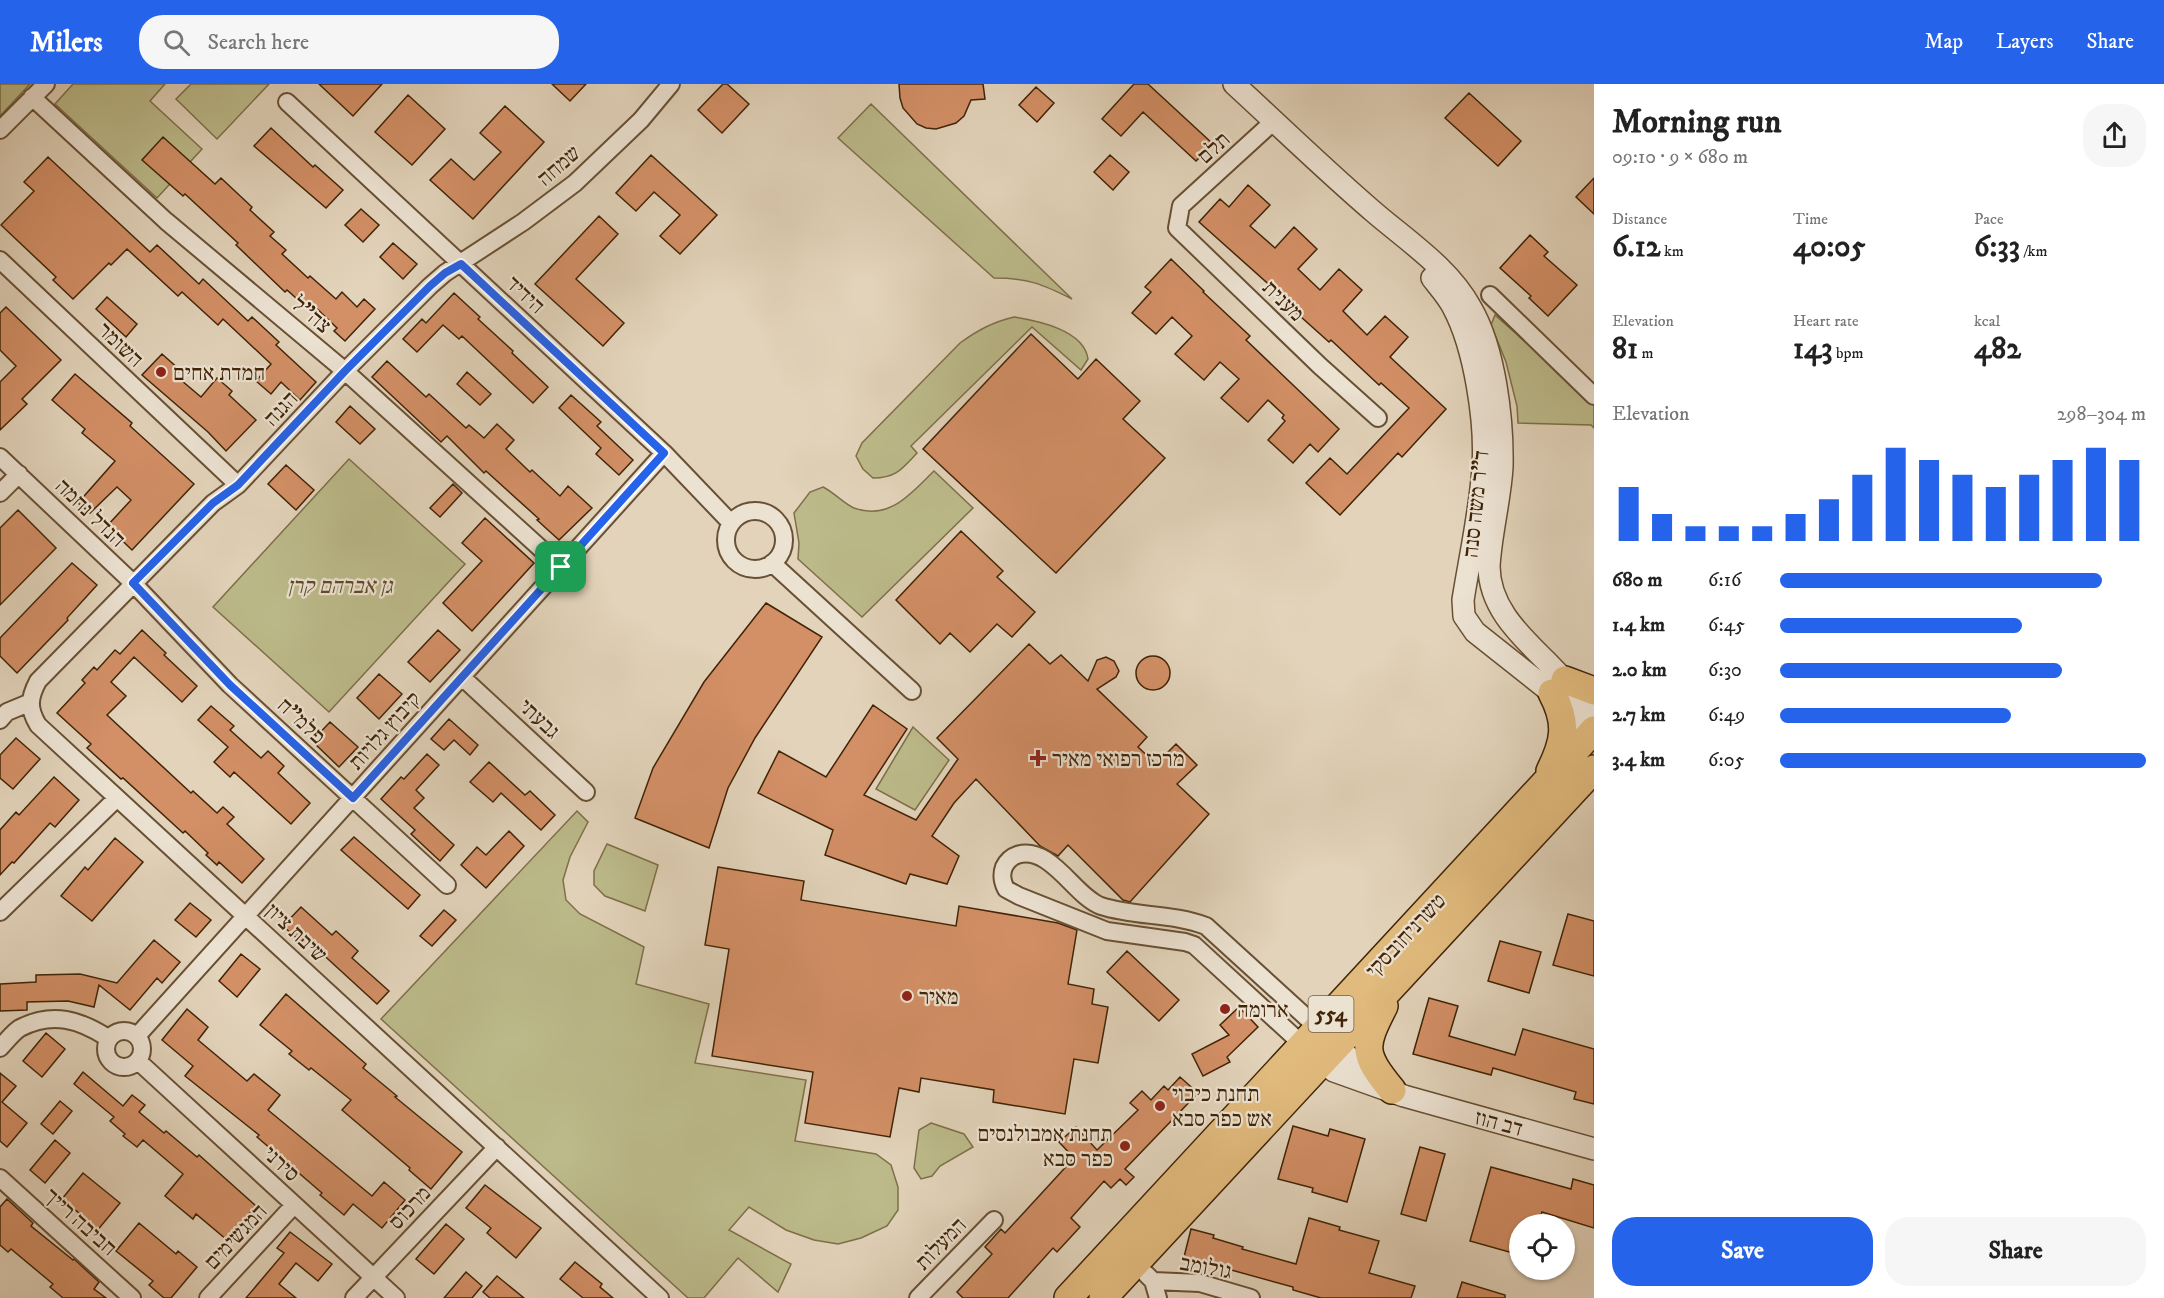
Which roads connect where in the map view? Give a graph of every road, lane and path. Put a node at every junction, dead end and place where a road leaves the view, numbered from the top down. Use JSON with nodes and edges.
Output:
{"nodes":[{"id":1,"x":46,"y":84,"type":"edge"},
{"id":2,"x":671,"y":84,"type":"edge"},
{"id":3,"x":1234,"y":84,"type":"edge"},
{"id":4,"x":32,"y":97,"type":"junction"},
{"id":5,"x":287,"y":102,"type":"dead end"},
{"id":6,"x":1274,"y":121,"type":"junction"},
{"id":7,"x":0,"y":130,"type":"edge"},
{"id":8,"x":1181,"y":206,"type":"joint"},
{"id":9,"x":1374,"y":212,"type":"junction"},
{"id":10,"x":0,"y":260,"type":"edge"},
{"id":11,"x":461,"y":264,"type":"junction"},
{"id":12,"x":1490,"y":295,"type":"dead end"},
{"id":13,"x":345,"y":371,"type":"junction"},
{"id":14,"x":1594,"y":396,"type":"edge"},
{"id":15,"x":1378,"y":418,"type":"dead end"},
{"id":16,"x":664,"y":453,"type":"junction"},
{"id":17,"x":0,"y":457,"type":"edge"},
{"id":18,"x":19,"y":474,"type":"junction"},
{"id":19,"x":238,"y":485,"type":"junction"},
{"id":20,"x":0,"y":494,"type":"edge"},
{"id":21,"x":731,"y":523,"type":"junction"},
{"id":22,"x":772,"y":563,"type":"junction"},
{"id":23,"x":561,"y":567,"type":"junction"},
{"id":24,"x":133,"y":583,"type":"junction"},
{"id":25,"x":462,"y":677,"type":"junction"},
{"id":26,"x":1558,"y":687,"type":"junction"},
{"id":27,"x":912,"y":691,"type":"dead end"},
{"id":28,"x":1594,"y":691,"type":"edge"},
{"id":29,"x":31,"y":702,"type":"junction"},
{"id":30,"x":0,"y":720,"type":"edge"},
{"id":31,"x":1593,"y":726,"type":"edge"},
{"id":32,"x":1594,"y":769,"type":"edge"},
{"id":33,"x":1541,"y":787,"type":"junction"},
{"id":34,"x":586,"y":792,"type":"dead end"},
{"id":35,"x":117,"y":798,"type":"junction"},
{"id":36,"x":353,"y":798,"type":"junction"},
{"id":37,"x":447,"y":885,"type":"dead end"},
{"id":38,"x":0,"y":912,"type":"edge"},
{"id":39,"x":246,"y":916,"type":"junction"},
{"id":40,"x":1395,"y":983,"type":"junction"},
{"id":41,"x":137,"y":1036,"type":"junction"},
{"id":42,"x":108,"y":1038,"type":"junction"},
{"id":43,"x":1320,"y":1045,"type":"junction"},
{"id":44,"x":0,"y":1048,"type":"edge"},
{"id":45,"x":138,"y":1061,"type":"junction"},
{"id":46,"x":1398,"y":1093,"type":"junction"},
{"id":47,"x":497,"y":1147,"type":"junction"},
{"id":48,"x":1594,"y":1149,"type":"edge"},
{"id":49,"x":0,"y":1178,"type":"edge"},
{"id":50,"x":294,"y":1205,"type":"junction"},
{"id":51,"x":994,"y":1220,"type":"dead end"},
{"id":52,"x":1144,"y":1271,"type":"junction"},
{"id":53,"x":373,"y":1278,"type":"junction"},
{"id":54,"x":132,"y":1298,"type":"edge"},
{"id":55,"x":208,"y":1298,"type":"edge"},
{"id":56,"x":354,"y":1298,"type":"edge"},
{"id":57,"x":396,"y":1298,"type":"edge"},
{"id":58,"x":660,"y":1298,"type":"edge"},
{"id":59,"x":918,"y":1298,"type":"edge"},
{"id":60,"x":1068,"y":1298,"type":"edge"},
{"id":61,"x":1103,"y":1298,"type":"edge"},
{"id":62,"x":1158,"y":1298,"type":"edge"},
{"id":63,"x":1251,"y":1298,"type":"edge"}],
"edges":[{"from":1,"to":4,"type":"street"},
{"from":2,"to":11,"type":"street","name":"שמחה"},
{"from":3,"to":6,"type":"street","name":"ד\"ר משה סנה"},
{"from":4,"to":7,"type":"street"},
{"from":4,"to":13,"type":"street","name":"צה\"ל"},
{"from":5,"to":11,"type":"street","name":"הידיד"},
{"from":6,"to":8,"type":"street","name":"תלם"},
{"from":6,"to":9,"type":"street","name":"ד\"ר משה סנה"},
{"from":8,"to":15,"type":"street","name":"מענית"},
{"from":9,"to":26,"type":"street","name":"ד\"ר משה סנה"},
{"from":9,"to":26,"type":"street","name":"ד\"ר משה סנה"},
{"from":10,"to":19,"type":"street","name":"השומר"},
{"from":11,"to":13,"type":"street","name":"הגנה"},
{"from":11,"to":16,"type":"street","name":"הידיד"},
{"from":12,"to":14,"type":"street"},
{"from":13,"to":19,"type":"street","name":"הגנה"},
{"from":13,"to":23,"type":"street","name":"צה\"ל"},
{"from":16,"to":21,"type":"street","name":"הידיד"},
{"from":16,"to":23,"type":"street","name":"קיבוץ גלויות"},
{"from":17,"to":18,"type":"street","name":"הנדל נחמה"},
{"from":18,"to":20,"type":"street"},
{"from":18,"to":24,"type":"street","name":"הנדל נחמה"},
{"from":19,"to":24,"type":"street","name":"הגנה"},
{"from":21,"to":22,"type":"street"},
{"from":21,"to":22,"type":"street"},
{"from":22,"to":27,"type":"street"},
{"from":23,"to":25,"type":"street","name":"קיבוץ גלויות"},
{"from":24,"to":29,"type":"street"},
{"from":24,"to":36,"type":"street","name":"פלמ\"ח"},
{"from":25,"to":34,"type":"street","name":"גבעתי"},
{"from":25,"to":36,"type":"street","name":"קיבוץ גלויות"},
{"from":26,"to":28,"type":"main road"},
{"from":26,"to":31,"type":"street","name":"ד\"ר משה סנה"},
{"from":26,"to":33,"type":"main road"},
{"from":29,"to":30,"type":"street"},
{"from":29,"to":35,"type":"street","name":"שיבת ציון"},
{"from":31,"to":33,"type":"main road","name":"טשרניחובסקי","number":"554"},
{"from":32,"to":40,"type":"main road","name":"טשרניחובסקי","number":"554"},
{"from":33,"to":43,"type":"main road","name":"טשרניחובסקי","number":"554"},
{"from":35,"to":38,"type":"street"},
{"from":35,"to":39,"type":"street","name":"שיבת ציון"},
{"from":36,"to":37,"type":"street","name":"פלמ\"ח"},
{"from":36,"to":39,"type":"street","name":"קיבוץ גלויות"},
{"from":39,"to":41,"type":"street","name":"קיבוץ גלויות"},
{"from":39,"to":47,"type":"street","name":"שיבת ציון"},
{"from":40,"to":43,"type":"main road","name":"טשרניחובסקי","number":"554"},
{"from":40,"to":46,"type":"main road"},
{"from":41,"to":42,"type":"street"},
{"from":41,"to":45,"type":"street"},
{"from":42,"to":44,"type":"street"},
{"from":42,"to":45,"type":"street"},
{"from":43,"to":43,"type":"street"},
{"from":43,"to":46,"type":"street","name":"דב הוז"},
{"from":43,"to":52,"type":"main road","name":"טשרניחובסקי","number":"554"},
{"from":43,"to":60,"type":"main road","name":"טשרניחובסקי","number":"554"},
{"from":45,"to":50,"type":"street","name":"סירני"},
{"from":46,"to":48,"type":"street","name":"דב הוז"},
{"from":47,"to":53,"type":"street","name":"מרכוס"},
{"from":47,"to":58,"type":"street","name":"שיבת ציון"},
{"from":49,"to":54,"type":"street","name":"חביבה רייך"},
{"from":50,"to":53,"type":"street","name":"סירני"},
{"from":50,"to":55,"type":"street","name":"המגשימים"},
{"from":51,"to":59,"type":"street","name":"המעלות"},
{"from":52,"to":61,"type":"main road","name":"טשרניחובסקי","number":"554"},
{"from":52,"to":62,"type":"street"},
{"from":52,"to":63,"type":"street","name":"גולומב"},
{"from":53,"to":56,"type":"street","name":"מרכוס"},
{"from":53,"to":57,"type":"street","name":"סירני"}]}
